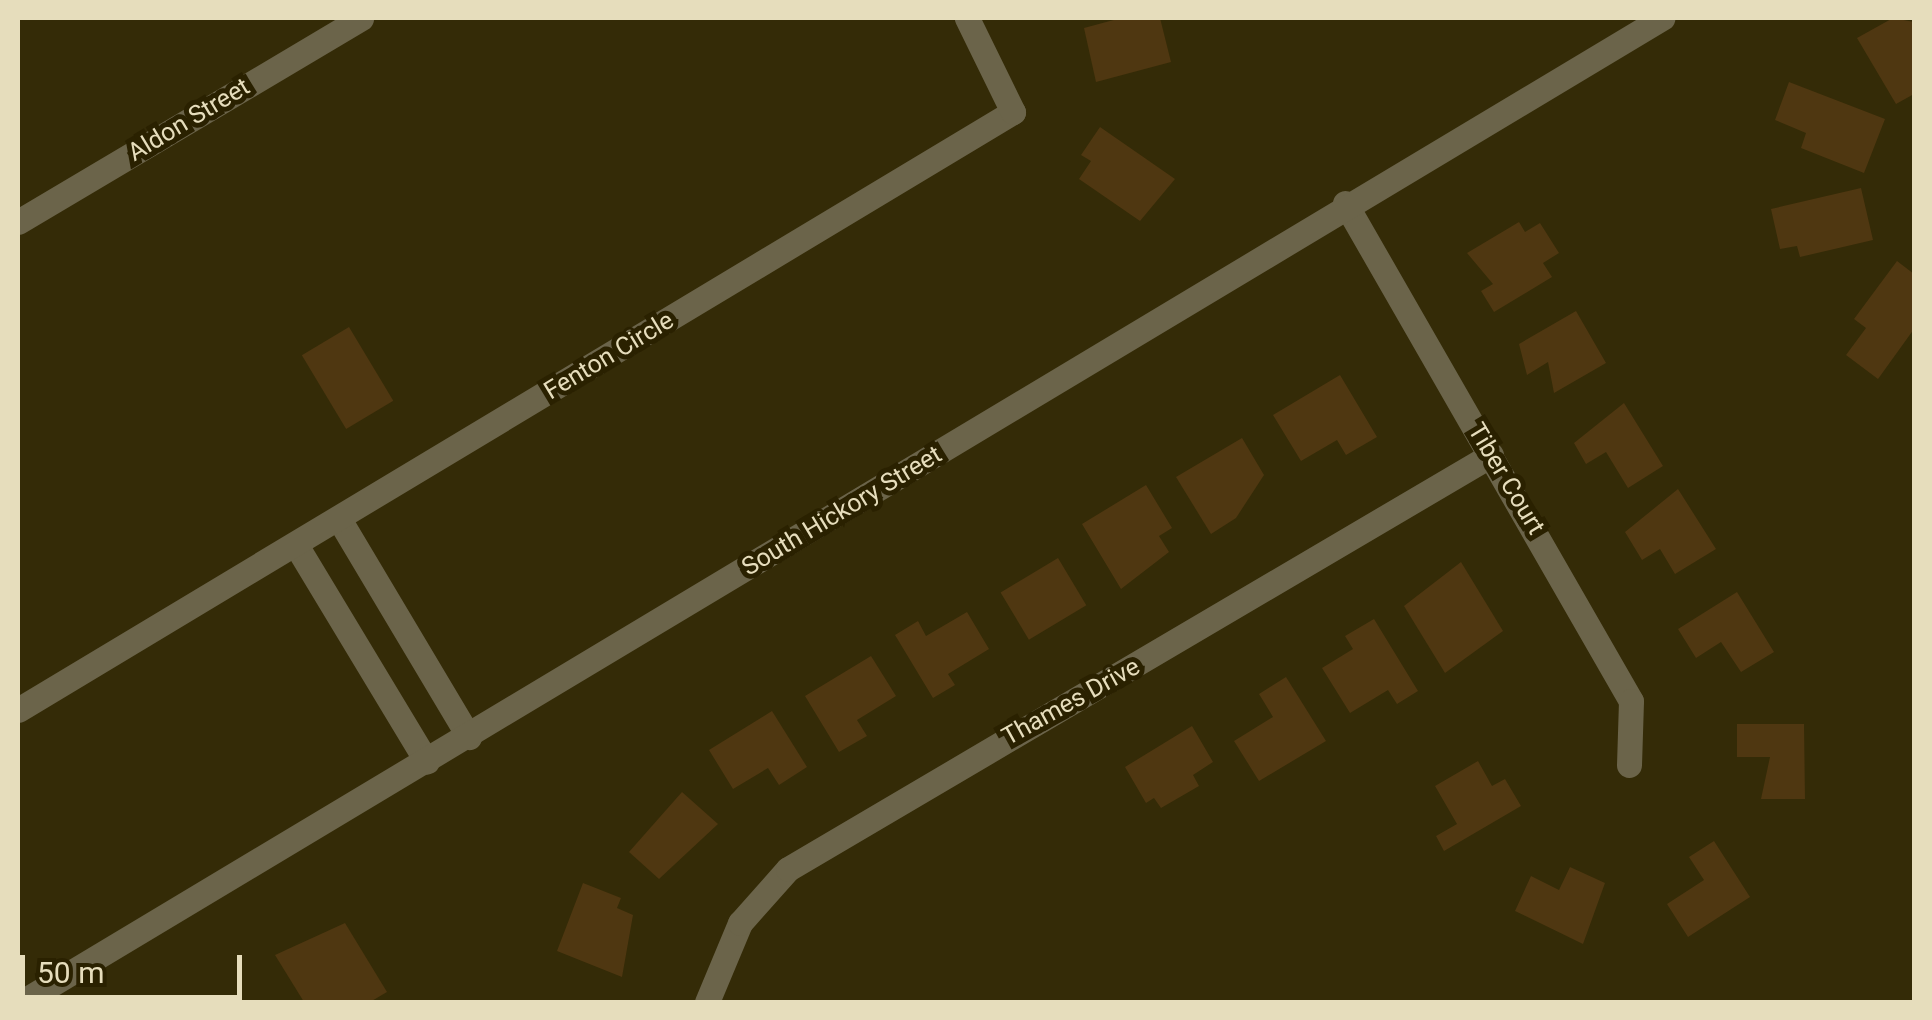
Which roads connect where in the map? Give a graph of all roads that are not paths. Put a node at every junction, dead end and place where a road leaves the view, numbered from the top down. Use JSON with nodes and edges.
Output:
{"nodes":[{"id":1,"x":360,"y":18,"type":"edge"},
{"id":2,"x":967,"y":18,"type":"edge"},
{"id":3,"x":1662,"y":18,"type":"edge"},
{"id":4,"x":1345,"y":204,"type":"junction"},
{"id":5,"x":18,"y":222,"type":"edge"},
{"id":6,"x":1492,"y":455,"type":"junction"},
{"id":7,"x":339,"y":519,"type":"junction"},
{"id":8,"x":296,"y":545,"type":"junction"},
{"id":9,"x":18,"y":710,"type":"edge"},
{"id":10,"x":469,"y":736,"type":"junction"},
{"id":11,"x":427,"y":762,"type":"junction"},
{"id":12,"x":1629,"y":765,"type":"dead end"},
{"id":13,"x":22,"y":1002,"type":"edge"},
{"id":14,"x":707,"y":1002,"type":"edge"}],
"edges":[{"from":1,"to":5,"type":"street","name":"Aldon Street"},
{"from":2,"to":7,"type":"street","name":"Fenton Circle"},
{"from":3,"to":4,"type":"street","name":"South Hickory Street"},
{"from":4,"to":6,"type":"street","name":"Tiber Court"},
{"from":4,"to":10,"type":"street","name":"South Hickory Street"},
{"from":6,"to":12,"type":"street","name":"Tiber Court"},
{"from":6,"to":14,"type":"street","name":"Thames Drive"},
{"from":7,"to":8,"type":"street","name":"Fenton Circle"},
{"from":7,"to":10,"type":"street"},
{"from":8,"to":9,"type":"street","name":"Fenton Circle"},
{"from":8,"to":11,"type":"street"},
{"from":10,"to":11,"type":"street","name":"South Hickory Street"},
{"from":11,"to":13,"type":"street","name":"South Hickory Street"}]}
